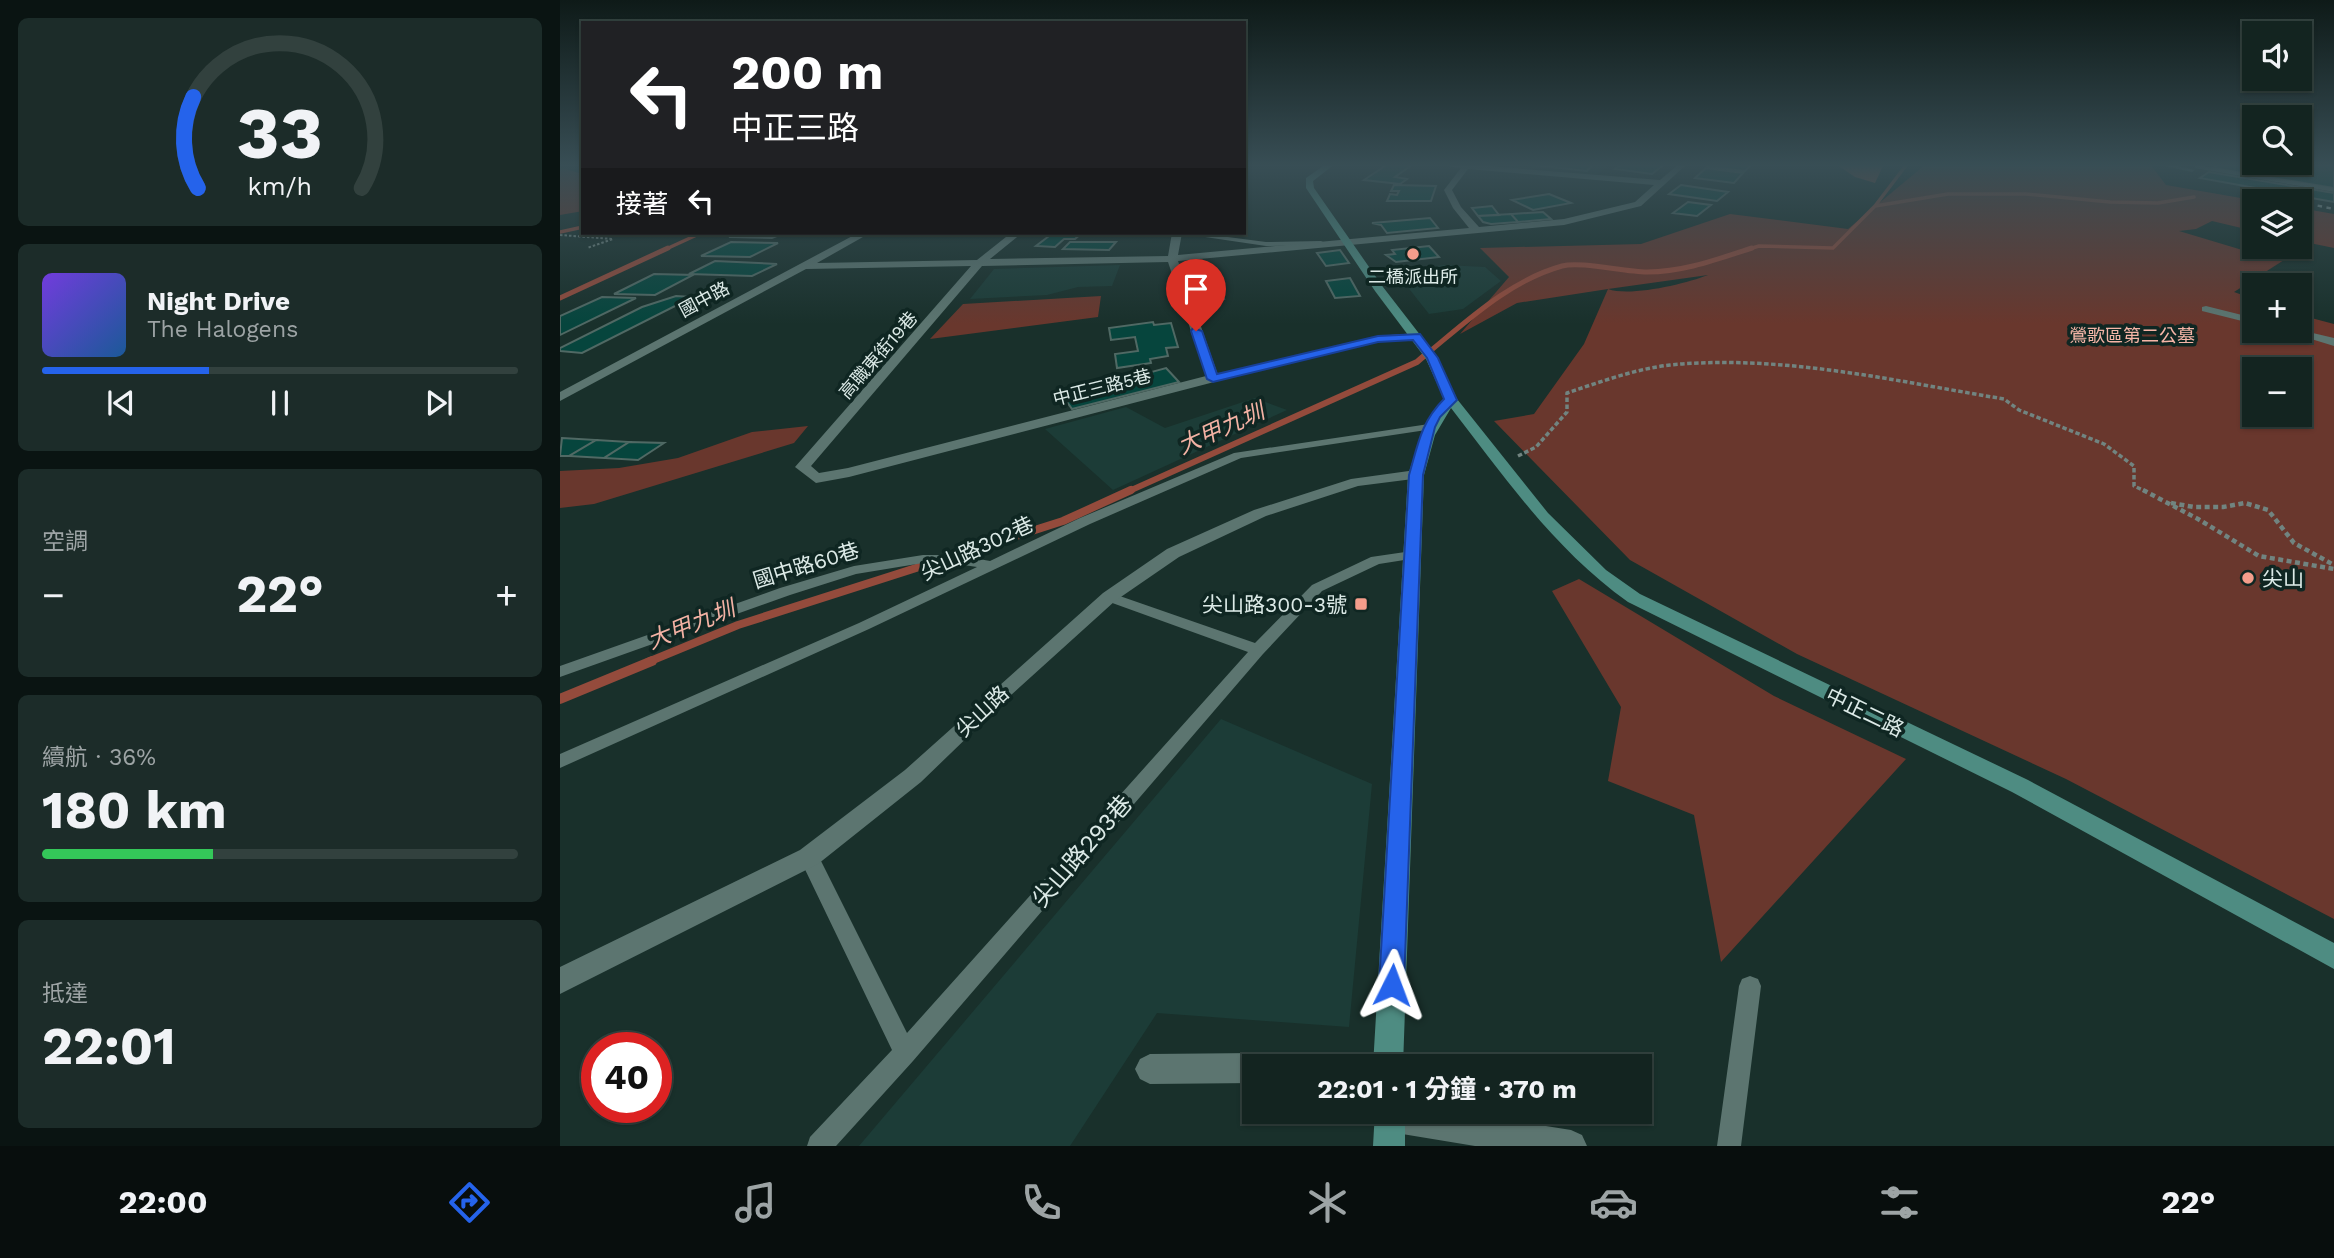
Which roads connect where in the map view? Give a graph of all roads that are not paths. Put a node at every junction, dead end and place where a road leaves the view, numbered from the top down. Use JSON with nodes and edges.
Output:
{"nodes":[{"id":1,"x":1330,"y":217,"type":"edge"},
{"id":2,"x":1465,"y":217,"type":"edge"},
{"id":3,"x":1587,"y":217,"type":"edge"},
{"id":4,"x":1476,"y":230,"type":"junction"},
{"id":5,"x":862,"y":235,"type":"edge"},
{"id":6,"x":1014,"y":235,"type":"edge"},
{"id":7,"x":1178,"y":235,"type":"edge"},
{"id":8,"x":1195,"y":235,"type":"edge"},
{"id":9,"x":1347,"y":243,"type":"junction"},
{"id":10,"x":1172,"y":259,"type":"junction"},
{"id":11,"x":978,"y":264,"type":"junction"},
{"id":12,"x":806,"y":267,"type":"junction"},
{"id":13,"x":2206,"y":309,"type":"dead end"},
{"id":14,"x":2242,"y":318,"type":"edge"},
{"id":15,"x":2312,"y":336,"type":"edge"},
{"id":16,"x":1416,"y":337,"type":"junction"},
{"id":17,"x":2334,"y":342,"type":"edge"},
{"id":18,"x":1213,"y":379,"type":"junction"},
{"id":19,"x":560,"y":397,"type":"edge"},
{"id":20,"x":1451,"y":400,"type":"junction"},
{"id":21,"x":1429,"y":427,"type":"junction"},
{"id":22,"x":802,"y":467,"type":"joint"},
{"id":23,"x":1416,"y":475,"type":"junction"},
{"id":24,"x":1412,"y":555,"type":"junction"},
{"id":25,"x":990,"y":565,"type":"junction"},
{"id":26,"x":1109,"y":597,"type":"junction"},
{"id":27,"x":1258,"y":650,"type":"junction"},
{"id":28,"x":560,"y":672,"type":"edge"},
{"id":29,"x":560,"y":761,"type":"edge"},
{"id":30,"x":809,"y":857,"type":"junction"},
{"id":31,"x":2334,"y":957,"type":"edge"},
{"id":32,"x":560,"y":981,"type":"edge"},
{"id":33,"x":1750,"y":986,"type":"dead end"},
{"id":34,"x":905,"y":1053,"type":"junction"},
{"id":35,"x":1389,"y":1054,"type":"edge"},
{"id":36,"x":1242,"y":1068,"type":"edge"},
{"id":37,"x":1150,"y":1069,"type":"dead end"},
{"id":38,"x":1390,"y":1125,"type":"edge"},
{"id":39,"x":819,"y":1146,"type":"edge"},
{"id":40,"x":1571,"y":1146,"type":"edge"},
{"id":41,"x":1729,"y":1146,"type":"edge"}],
"edges":[{"from":1,"to":9,"type":"street","name":"中正二路"},
{"from":2,"to":4,"type":"street"},
{"from":3,"to":4,"type":"street"},
{"from":4,"to":9,"type":"street"},
{"from":5,"to":12,"type":"street","name":"國中路"},
{"from":6,"to":11,"type":"street","name":"高職東街19巷"},
{"from":7,"to":10,"type":"street"},
{"from":8,"to":9,"type":"lane"},
{"from":9,"to":10,"type":"street"},
{"from":9,"to":16,"type":"street","name":"中正二路"},
{"from":10,"to":11,"type":"street"},
{"from":10,"to":18,"type":"street"},
{"from":11,"to":12,"type":"street"},
{"from":11,"to":22,"type":"street","name":"高職東街19巷"},
{"from":12,"to":19,"type":"street","name":"國中路"},
{"from":13,"to":14,"type":"street"},
{"from":15,"to":17,"type":"street"},
{"from":16,"to":18,"type":"lane","name":"中正三路5巷"},
{"from":16,"to":20,"type":"street","name":"中正二路"},
{"from":18,"to":22,"type":"street","name":"中正三路5巷"},
{"from":20,"to":21,"type":"street"},
{"from":20,"to":31,"type":"street","name":"中正二路"},
{"from":21,"to":23,"type":"street"},
{"from":21,"to":25,"type":"lane","name":"尖山路302巷"},
{"from":23,"to":24,"type":"street"},
{"from":23,"to":26,"type":"street","name":"尖山路"},
{"from":24,"to":27,"type":"lane","name":"尖山路293巷"},
{"from":24,"to":35,"type":"street"},
{"from":25,"to":28,"type":"lane","name":"國中路60巷"},
{"from":25,"to":29,"type":"lane","name":"尖山路302巷"},
{"from":26,"to":27,"type":"lane"},
{"from":26,"to":30,"type":"street","name":"尖山路"},
{"from":27,"to":34,"type":"lane","name":"尖山路293巷"},
{"from":30,"to":32,"type":"street","name":"尖山路"},
{"from":30,"to":34,"type":"lane"},
{"from":33,"to":41,"type":"lane"},
{"from":34,"to":39,"type":"lane","name":"尖山路293巷"},
{"from":36,"to":37,"type":"street"},
{"from":38,"to":40,"type":"street"}]}
